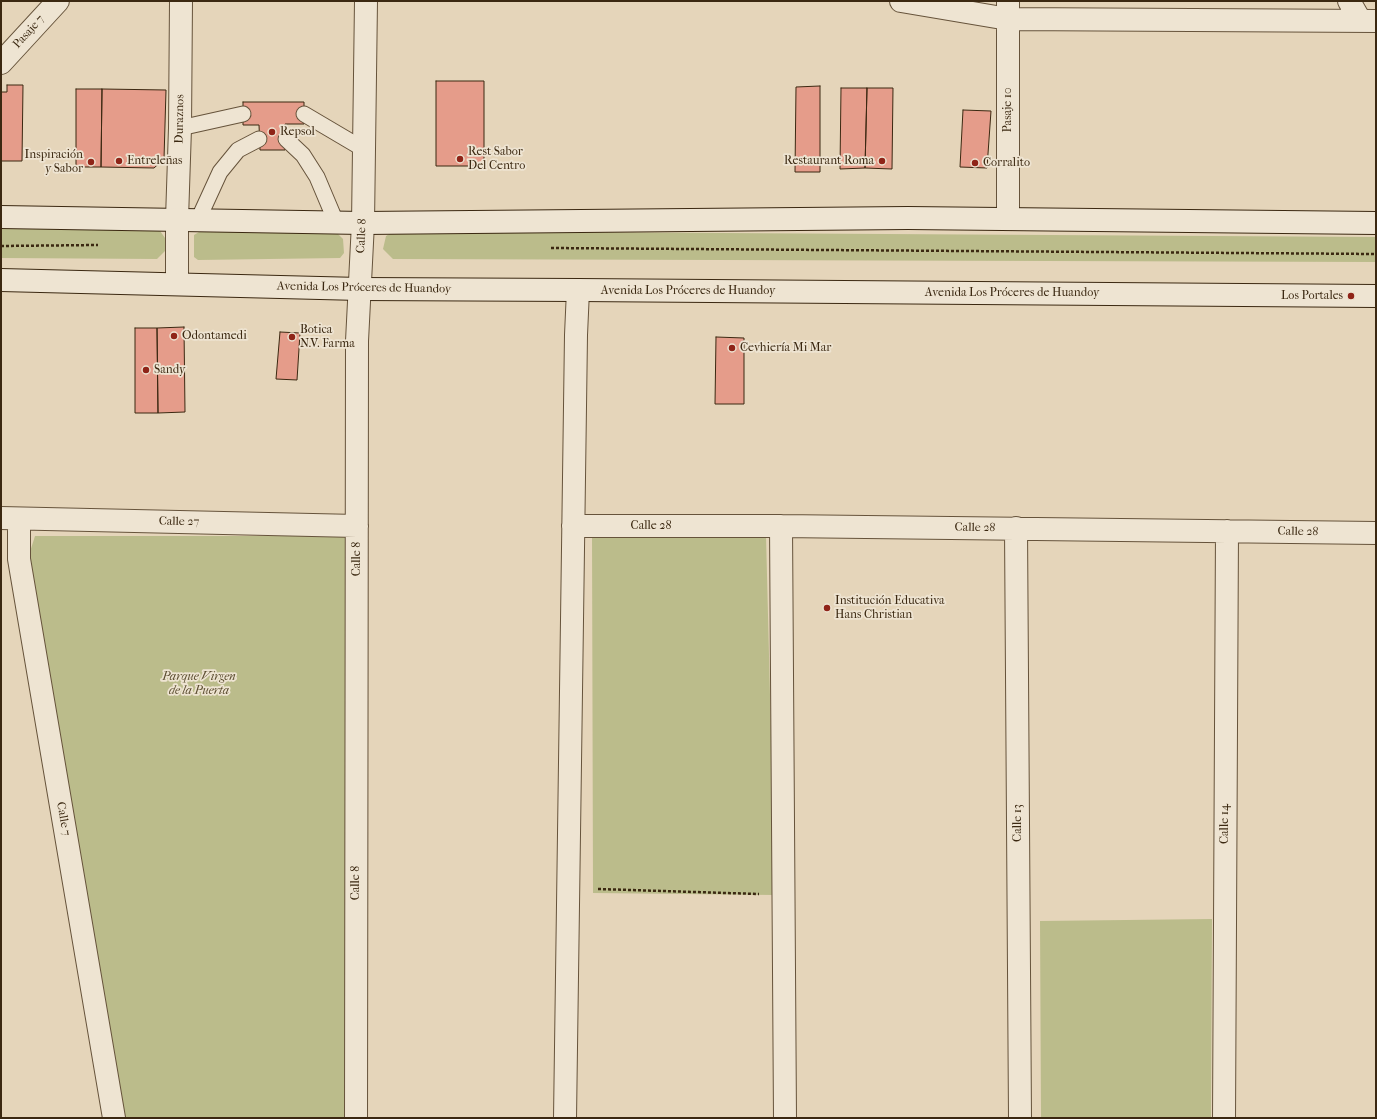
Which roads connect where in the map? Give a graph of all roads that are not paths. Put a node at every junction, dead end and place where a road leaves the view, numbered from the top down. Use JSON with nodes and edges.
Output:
{"nodes":[{"id":1,"x":58,"y":1,"type":"edge"},
{"id":2,"x":181,"y":1,"type":"edge"},
{"id":3,"x":366,"y":1,"type":"edge"},
{"id":4,"x":900,"y":1,"type":"edge"},
{"id":5,"x":1349,"y":1,"type":"edge"},
{"id":6,"x":1008,"y":10,"type":"edge"},
{"id":7,"x":1368,"y":21,"type":"edge"},
{"id":8,"x":1,"y":63,"type":"edge"},
{"id":9,"x":243,"y":114,"type":"dead end"},
{"id":10,"x":304,"y":114,"type":"dead end"},
{"id":11,"x":180,"y":128,"type":"junction"},
{"id":12,"x":259,"y":139,"type":"dead end"},
{"id":13,"x":286,"y":140,"type":"dead end"},
{"id":14,"x":365,"y":150,"type":"junction"},
{"id":15,"x":1,"y":217,"type":"edge"},
{"id":16,"x":1008,"y":218,"type":"junction"},
{"id":17,"x":187,"y":220,"type":"junction"},
{"id":18,"x":336,"y":222,"type":"junction"},
{"id":19,"x":363,"y":223,"type":"junction"},
{"id":20,"x":1376,"y":223,"type":"edge"},
{"id":21,"x":1,"y":280,"type":"edge"},
{"id":22,"x":177,"y":284,"type":"junction"},
{"id":23,"x":360,"y":289,"type":"junction"},
{"id":24,"x":578,"y":290,"type":"junction"},
{"id":25,"x":1376,"y":296,"type":"edge"},
{"id":26,"x":10,"y":519,"type":"edge"},
{"id":27,"x":357,"y":526,"type":"junction"},
{"id":28,"x":573,"y":526,"type":"junction"},
{"id":29,"x":781,"y":526,"type":"junction"},
{"id":30,"x":1016,"y":528,"type":"junction"},
{"id":31,"x":1227,"y":531,"type":"junction"},
{"id":32,"x":1376,"y":533,"type":"edge"},
{"id":33,"x":114,"y":1118,"type":"edge"},
{"id":34,"x":356,"y":1118,"type":"edge"},
{"id":35,"x":565,"y":1118,"type":"edge"},
{"id":36,"x":785,"y":1118,"type":"edge"},
{"id":37,"x":1020,"y":1118,"type":"edge"},
{"id":38,"x":1224,"y":1118,"type":"edge"}],
"edges":[{"from":1,"to":8,"type":"street","name":"Pasaje 7"},
{"from":2,"to":11,"type":"street","name":"Duraznos"},
{"from":3,"to":14,"type":"street","name":"Calle 8"},
{"from":4,"to":6,"type":"street"},
{"from":5,"to":7,"type":"street"},
{"from":6,"to":7,"type":"street"},
{"from":6,"to":16,"type":"street","name":"Pasaje 10"},
{"from":9,"to":11,"type":"lane"},
{"from":10,"to":14,"type":"lane"},
{"from":11,"to":17,"type":"street","name":"Duraznos"},
{"from":12,"to":17,"type":"lane"},
{"from":13,"to":18,"type":"lane"},
{"from":14,"to":19,"type":"street","name":"Calle 8"},
{"from":15,"to":17,"type":"street"},
{"from":16,"to":19,"type":"street"},
{"from":16,"to":20,"type":"street"},
{"from":17,"to":18,"type":"street"},
{"from":17,"to":22,"type":"street","name":"Duraznos"},
{"from":18,"to":19,"type":"street"},
{"from":19,"to":23,"type":"street","name":"Calle 8"},
{"from":21,"to":22,"type":"street","name":"Avenida Los Próceres de Huandoy"},
{"from":22,"to":23,"type":"street","name":"Avenida Los Próceres de Huandoy"},
{"from":23,"to":24,"type":"street","name":"Avenida Los Próceres de Huandoy"},
{"from":23,"to":27,"type":"street","name":"Calle 8"},
{"from":24,"to":25,"type":"street","name":"Avenida Los Próceres de Huandoy"},
{"from":24,"to":28,"type":"street"},
{"from":26,"to":27,"type":"street","name":"Calle 27"},
{"from":26,"to":33,"type":"street","name":"Calle 7"},
{"from":27,"to":34,"type":"street","name":"Calle 8"},
{"from":28,"to":29,"type":"street","name":"Calle 28"},
{"from":28,"to":35,"type":"street"},
{"from":29,"to":30,"type":"street","name":"Calle 28"},
{"from":29,"to":36,"type":"street"},
{"from":30,"to":31,"type":"street","name":"Calle 28"},
{"from":30,"to":37,"type":"street","name":"Calle 13"},
{"from":31,"to":32,"type":"street","name":"Calle 28"},
{"from":31,"to":38,"type":"street","name":"Calle 14"}]}
